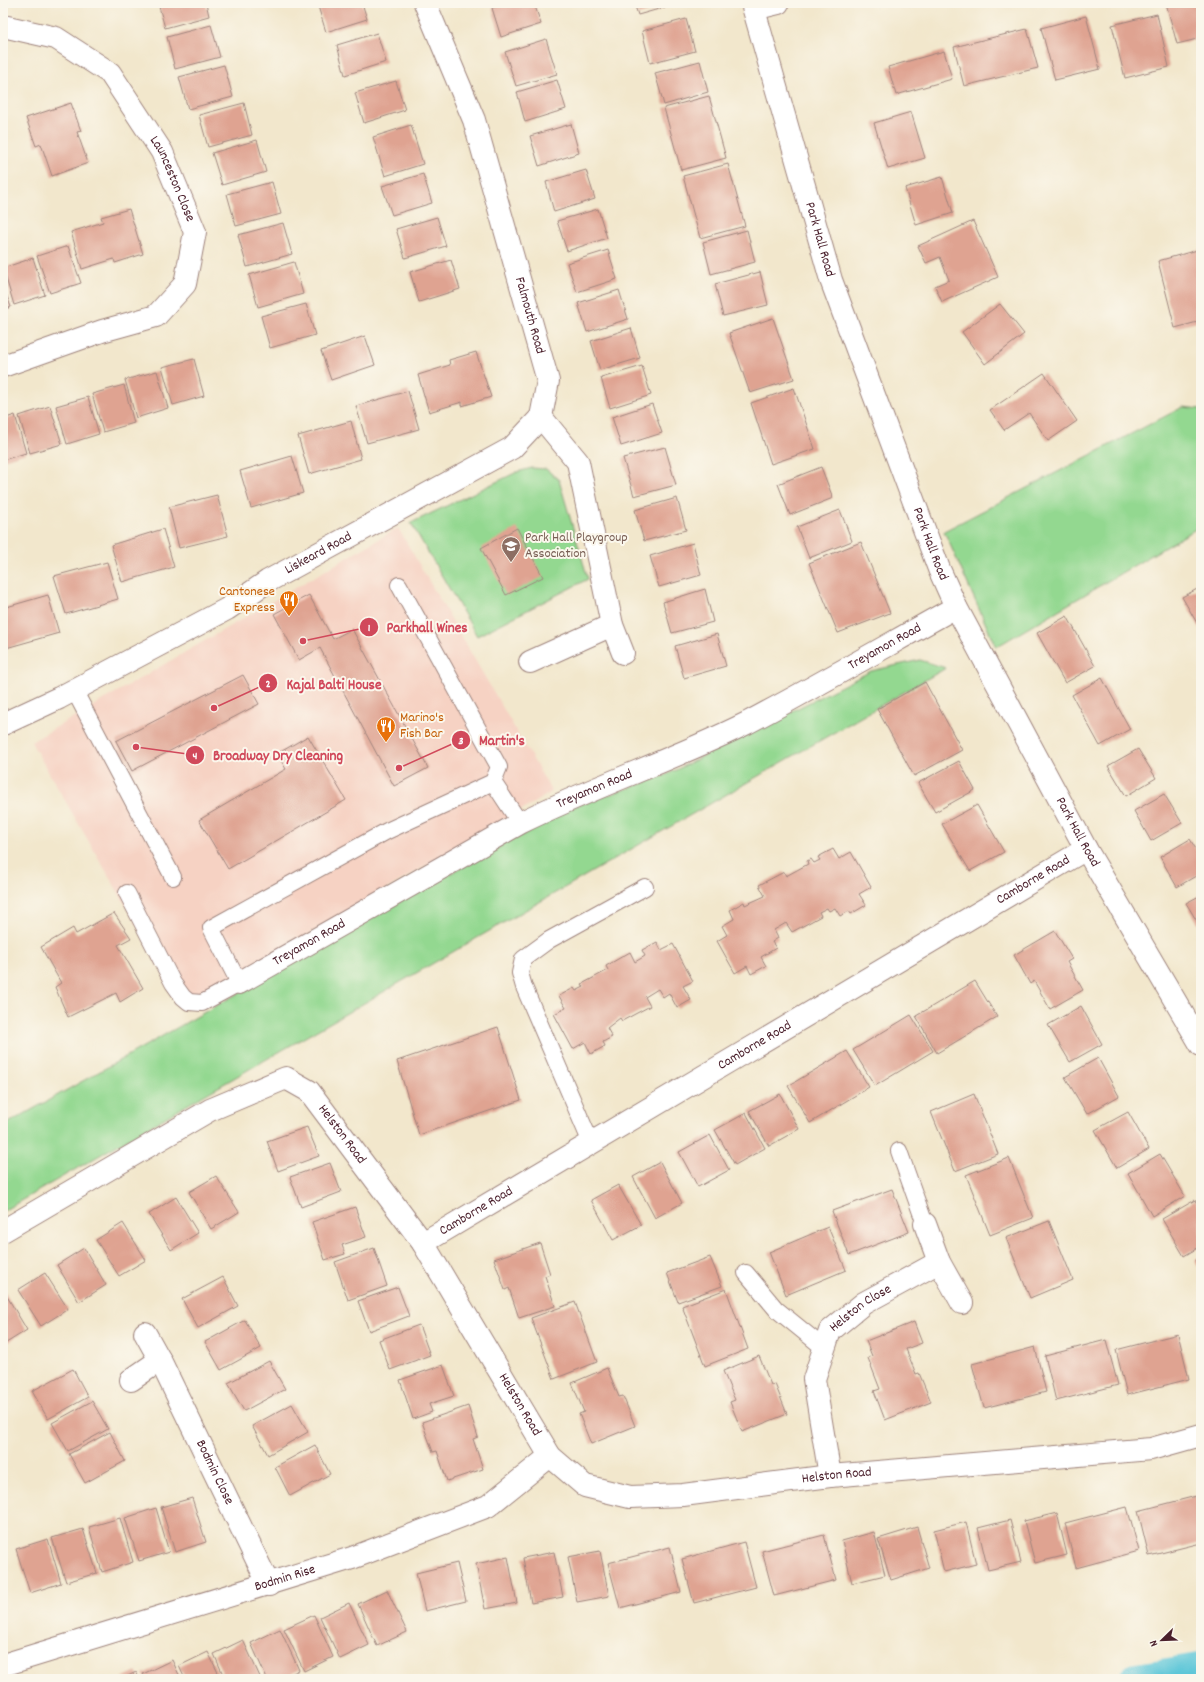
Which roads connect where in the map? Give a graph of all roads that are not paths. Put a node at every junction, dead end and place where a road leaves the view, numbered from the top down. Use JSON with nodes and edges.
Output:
{"nodes":[{"id":1,"x":425,"y":3,"type":"edge"},
{"id":2,"x":778,"y":3,"type":"edge"},
{"id":3,"x":753,"y":6,"type":"edge"},
{"id":4,"x":3,"y":26,"type":"edge"},
{"id":5,"x":3,"y":366,"type":"edge"},
{"id":6,"x":541,"y":417,"type":"junction"},
{"id":7,"x":399,"y":585,"type":"dead end"},
{"id":8,"x":956,"y":607,"type":"junction"},
{"id":9,"x":612,"y":625,"type":"junction"},
{"id":10,"x":623,"y":653,"type":"dead end"},
{"id":11,"x":530,"y":662,"type":"dead end"},
{"id":12,"x":74,"y":690,"type":"junction"},
{"id":13,"x":3,"y":724,"type":"edge"},
{"id":14,"x":493,"y":782,"type":"junction"},
{"id":15,"x":520,"y":823,"type":"junction"},
{"id":16,"x":1086,"y":849,"type":"junction"},
{"id":17,"x":173,"y":876,"type":"dead end"},
{"id":18,"x":645,"y":887,"type":"dead end"},
{"id":19,"x":127,"y":892,"type":"dead end"},
{"id":20,"x":239,"y":983,"type":"junction"},
{"id":21,"x":1201,"y":1045,"type":"edge"},
{"id":22,"x":591,"y":1144,"type":"junction"},
{"id":23,"x":899,"y":1151,"type":"dead end"},
{"id":24,"x":925,"y":1224,"type":"joint"},
{"id":25,"x":3,"y":1230,"type":"edge"},
{"id":26,"x":423,"y":1243,"type":"junction"},
{"id":27,"x":938,"y":1262,"type":"junction"},
{"id":28,"x":746,"y":1273,"type":"dead end"},
{"id":29,"x":962,"y":1303,"type":"dead end"},
{"id":30,"x":145,"y":1333,"type":"dead end"},
{"id":31,"x":824,"y":1348,"type":"junction"},
{"id":32,"x":160,"y":1360,"type":"junction"},
{"id":33,"x":131,"y":1380,"type":"dead end"},
{"id":34,"x":1201,"y":1435,"type":"edge"},
{"id":35,"x":550,"y":1456,"type":"junction"},
{"id":36,"x":830,"y":1476,"type":"junction"},
{"id":37,"x":269,"y":1585,"type":"junction"},
{"id":38,"x":3,"y":1665,"type":"edge"}],
"edges":[{"from":1,"to":6,"type":"street","name":"Falmouth Road"},
{"from":2,"to":3,"type":"street"},
{"from":3,"to":8,"type":"street","name":"Park Hall Road"},
{"from":4,"to":5,"type":"street","name":"Launceston Close"},
{"from":6,"to":9,"type":"street"},
{"from":6,"to":12,"type":"street","name":"Liskeard Road"},
{"from":7,"to":14,"type":"lane"},
{"from":8,"to":15,"type":"street","name":"Treyamon Road"},
{"from":8,"to":16,"type":"street","name":"Park Hall Road"},
{"from":9,"to":10,"type":"street"},
{"from":9,"to":11,"type":"street"},
{"from":12,"to":13,"type":"street","name":"Liskeard Road"},
{"from":12,"to":17,"type":"lane"},
{"from":14,"to":15,"type":"lane"},
{"from":14,"to":20,"type":"lane"},
{"from":15,"to":20,"type":"street","name":"Treyamon Road"},
{"from":16,"to":21,"type":"street","name":"Park Hall Road"},
{"from":16,"to":22,"type":"street","name":"Camborne Road"},
{"from":18,"to":22,"type":"lane"},
{"from":19,"to":20,"type":"lane"},
{"from":22,"to":26,"type":"street","name":"Camborne Road"},
{"from":23,"to":24,"type":"lane"},
{"from":24,"to":27,"type":"street"},
{"from":25,"to":26,"type":"street","name":"Helston Road"},
{"from":26,"to":35,"type":"street","name":"Helston Road"},
{"from":27,"to":29,"type":"street"},
{"from":27,"to":31,"type":"street","name":"Helston Close"},
{"from":28,"to":31,"type":"lane"},
{"from":30,"to":32,"type":"street","name":"Bodmin Close"},
{"from":31,"to":36,"type":"street","name":"Helston Close"},
{"from":32,"to":33,"type":"street"},
{"from":32,"to":37,"type":"street","name":"Bodmin Close"},
{"from":34,"to":36,"type":"street","name":"Helston Road"},
{"from":35,"to":36,"type":"street","name":"Helston Road"},
{"from":35,"to":37,"type":"street","name":"Bodmin Rise"},
{"from":37,"to":38,"type":"street","name":"Bodmin Rise"}]}
